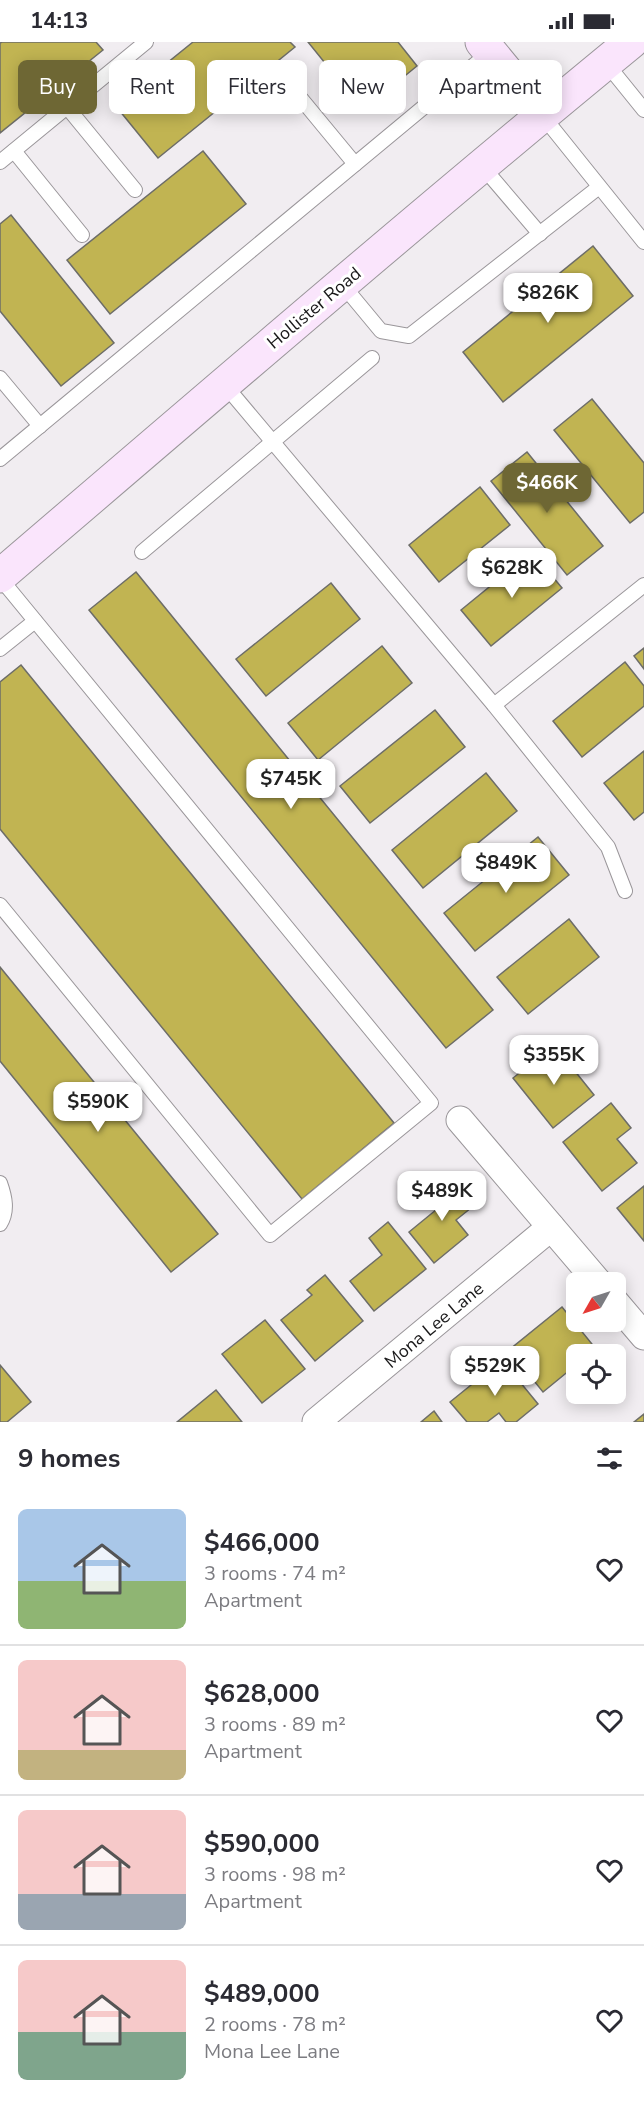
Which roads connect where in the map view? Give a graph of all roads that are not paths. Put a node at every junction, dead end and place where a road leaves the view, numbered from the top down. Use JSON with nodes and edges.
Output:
{"nodes":[{"id":1,"x":146,"y":42,"type":"edge"},
{"id":2,"x":631,"y":42,"type":"edge"},
{"id":3,"x":492,"y":45,"type":"edge"},
{"id":4,"x":606,"y":63,"type":"junction"},
{"id":5,"x":97,"y":82,"type":"edge"},
{"id":6,"x":307,"y":106,"type":"edge"},
{"id":7,"x":644,"y":110,"type":"edge"},
{"id":8,"x":59,"y":114,"type":"edge"},
{"id":9,"x":73,"y":114,"type":"edge"},
{"id":10,"x":542,"y":115,"type":"junction"},
{"id":11,"x":14,"y":151,"type":"junction"},
{"id":12,"x":0,"y":162,"type":"edge"},
{"id":13,"x":355,"y":164,"type":"junction"},
{"id":14,"x":482,"y":166,"type":"junction"},
{"id":15,"x":599,"y":187,"type":"junction"},
{"id":16,"x":135,"y":190,"type":"dead end"},
{"id":17,"x":540,"y":234,"type":"junction"},
{"id":18,"x":82,"y":235,"type":"dead end"},
{"id":19,"x":644,"y":242,"type":"edge"},
{"id":20,"x":342,"y":284,"type":"junction"},
{"id":21,"x":372,"y":358,"type":"dead end"},
{"id":22,"x":0,"y":378,"type":"edge"},
{"id":23,"x":224,"y":384,"type":"junction"},
{"id":24,"x":40,"y":426,"type":"junction"},
{"id":25,"x":273,"y":442,"type":"junction"},
{"id":26,"x":0,"y":459,"type":"edge"},
{"id":27,"x":142,"y":552,"type":"dead end"},
{"id":28,"x":0,"y":577,"type":"edge"},
{"id":29,"x":644,"y":585,"type":"edge"},
{"id":30,"x":35,"y":621,"type":"junction"},
{"id":31,"x":0,"y":649,"type":"edge"},
{"id":32,"x":494,"y":705,"type":"junction"},
{"id":33,"x":625,"y":891,"type":"dead end"},
{"id":34,"x":0,"y":905,"type":"edge"},
{"id":35,"x":460,"y":1120,"type":"dead end"},
{"id":36,"x":0,"y":1183,"type":"edge"},
{"id":37,"x":0,"y":1224,"type":"edge"},
{"id":38,"x":551,"y":1227,"type":"junction"},
{"id":39,"x":589,"y":1272,"type":"edge"},
{"id":40,"x":626,"y":1315,"type":"edge"},
{"id":41,"x":644,"y":1336,"type":"edge"},
{"id":42,"x":316,"y":1422,"type":"edge"}],
"edges":[{"from":1,"to":5,"type":"lane"},
{"from":2,"to":4,"type":"street","name":"Hollister Road"},
{"from":3,"to":10,"type":"street"},
{"from":3,"to":13,"type":"lane"},
{"from":4,"to":7,"type":"lane"},
{"from":4,"to":10,"type":"street","name":"Hollister Road"},
{"from":6,"to":13,"type":"lane"},
{"from":8,"to":11,"type":"lane"},
{"from":9,"to":16,"type":"lane"},
{"from":10,"to":14,"type":"street","name":"Hollister Road"},
{"from":10,"to":15,"type":"lane"},
{"from":11,"to":12,"type":"lane"},
{"from":11,"to":18,"type":"lane"},
{"from":13,"to":24,"type":"lane"},
{"from":14,"to":17,"type":"lane"},
{"from":14,"to":20,"type":"street","name":"Hollister Road"},
{"from":15,"to":17,"type":"lane"},
{"from":15,"to":19,"type":"lane"},
{"from":17,"to":20,"type":"lane"},
{"from":20,"to":23,"type":"street","name":"Hollister Road"},
{"from":21,"to":25,"type":"lane"},
{"from":22,"to":24,"type":"lane"},
{"from":23,"to":25,"type":"lane"},
{"from":23,"to":28,"type":"street","name":"Hollister Road"},
{"from":24,"to":26,"type":"lane"},
{"from":25,"to":27,"type":"lane"},
{"from":25,"to":32,"type":"lane"},
{"from":28,"to":30,"type":"lane"},
{"from":29,"to":32,"type":"lane"},
{"from":30,"to":31,"type":"lane"},
{"from":30,"to":34,"type":"lane"},
{"from":32,"to":33,"type":"lane"},
{"from":35,"to":38,"type":"street"},
{"from":36,"to":37,"type":"lane"},
{"from":38,"to":39,"type":"street"},
{"from":38,"to":42,"type":"street","name":"Mona Lee Lane"},
{"from":40,"to":41,"type":"street"}]}
